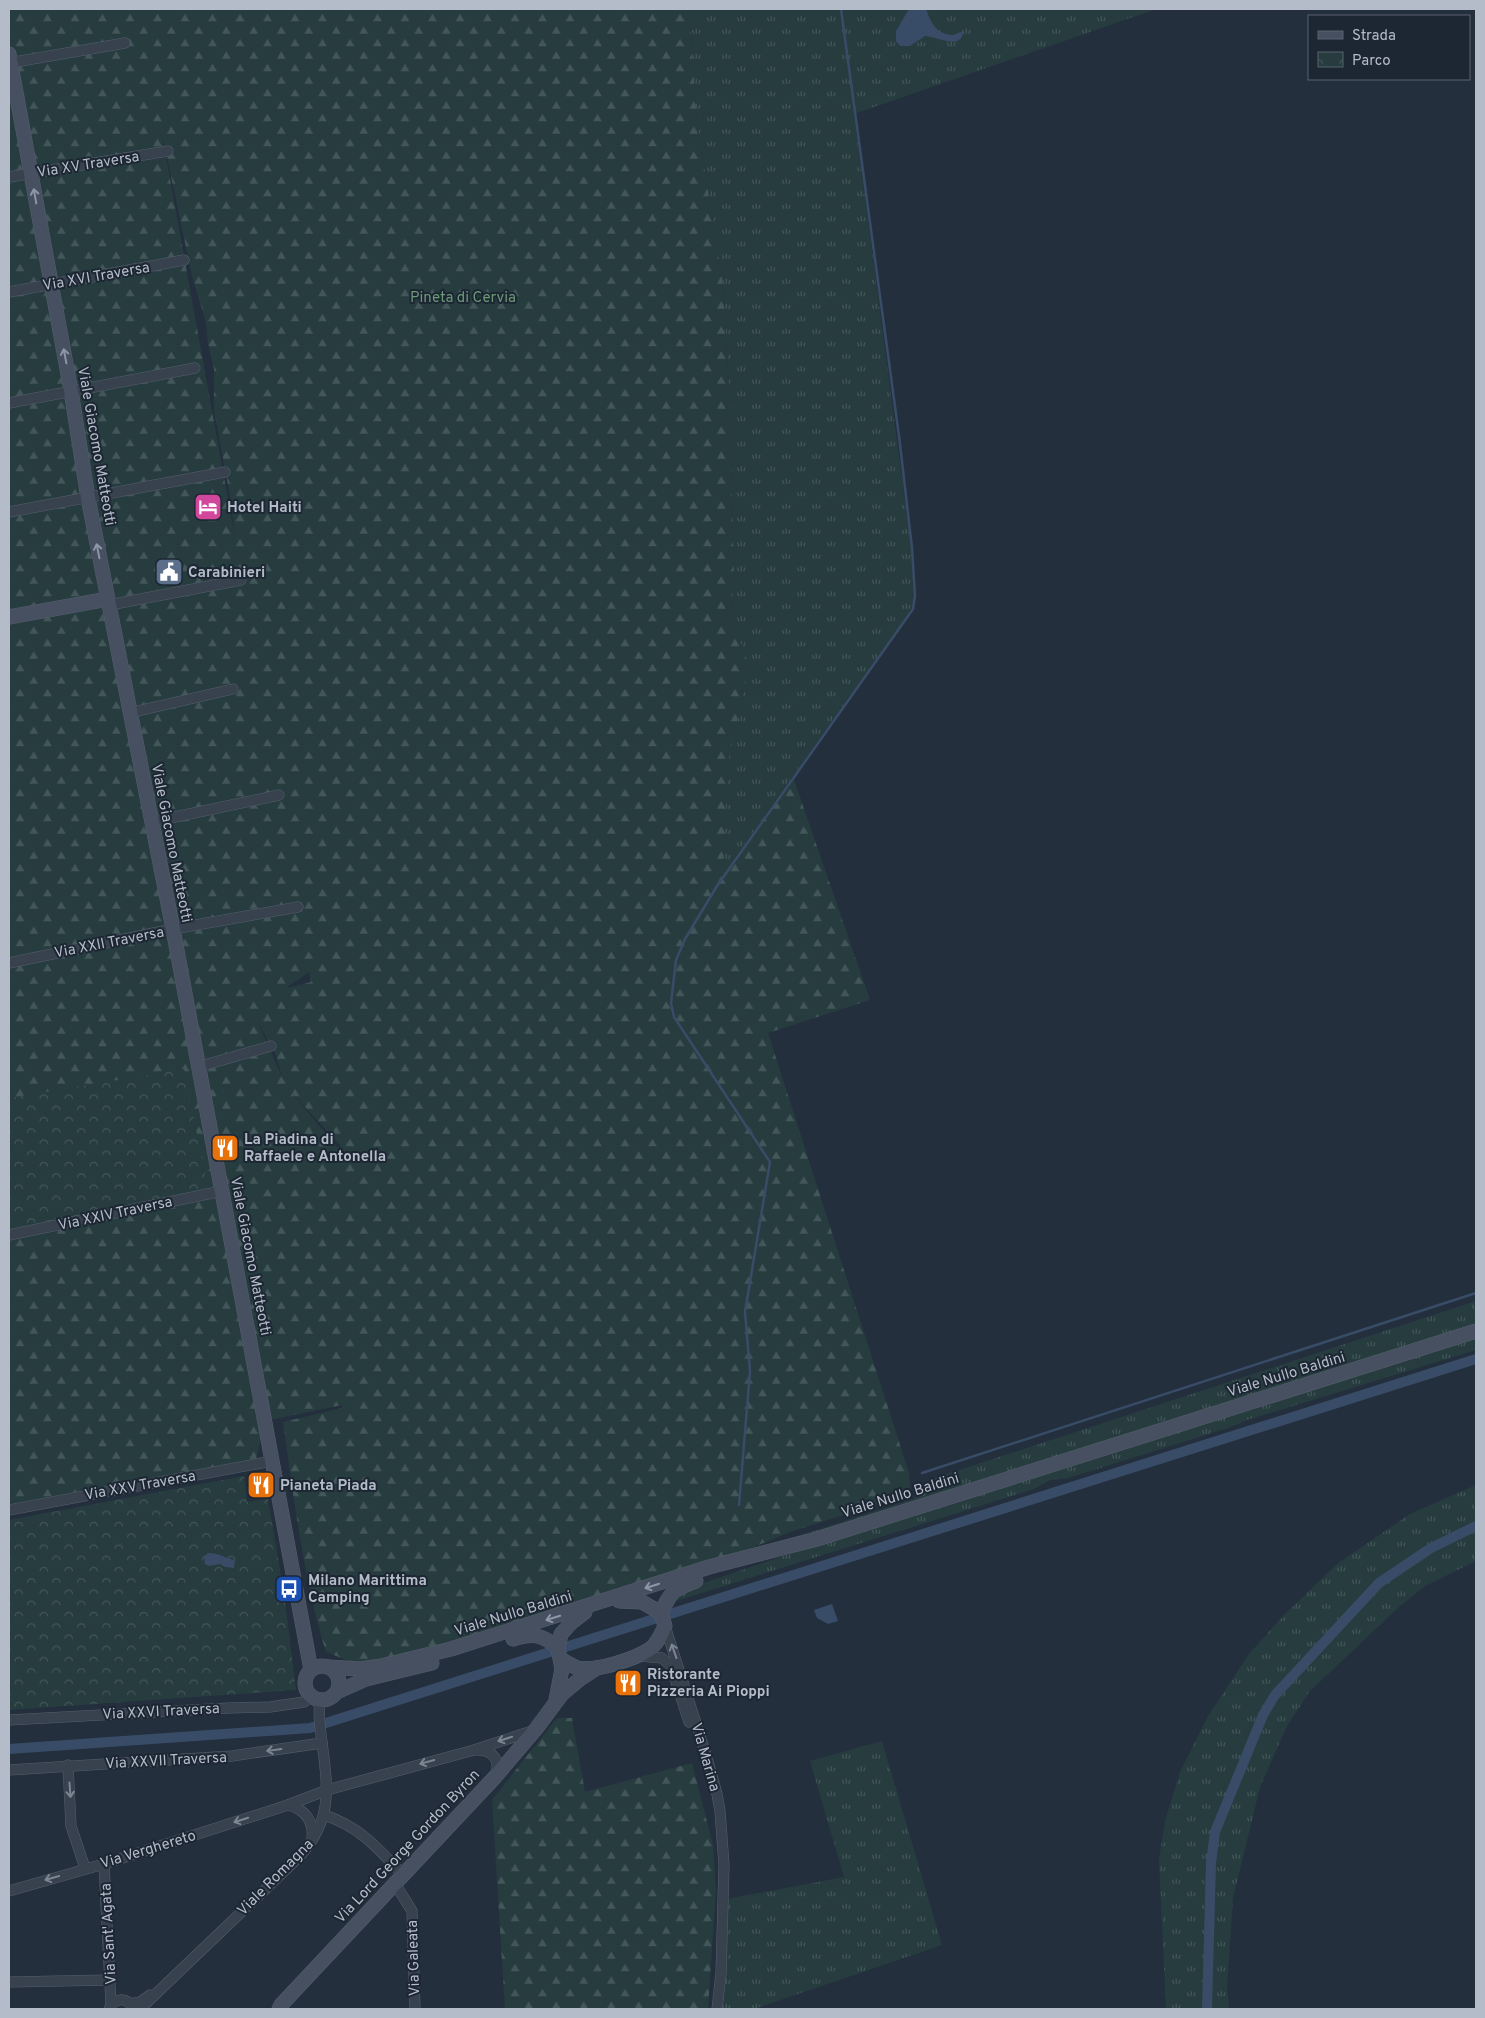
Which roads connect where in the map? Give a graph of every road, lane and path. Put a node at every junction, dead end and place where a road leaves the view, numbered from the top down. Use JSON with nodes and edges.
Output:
{"nodes":[{"id":1,"x":125,"y":44,"type":"dead end"},
{"id":2,"x":9,"y":60,"type":"edge"},
{"id":3,"x":168,"y":151,"type":"dead end"},
{"id":4,"x":31,"y":174,"type":"junction"},
{"id":5,"x":9,"y":177,"type":"edge"},
{"id":6,"x":184,"y":260,"type":"dead end"},
{"id":7,"x":51,"y":284,"type":"junction"},
{"id":8,"x":9,"y":292,"type":"edge"},
{"id":9,"x":195,"y":368,"type":"dead end"},
{"id":10,"x":71,"y":391,"type":"junction"},
{"id":11,"x":9,"y":403,"type":"edge"},
{"id":12,"x":225,"y":472,"type":"dead end"},
{"id":13,"x":88,"y":498,"type":"junction"},
{"id":14,"x":9,"y":512,"type":"edge"},
{"id":15,"x":240,"y":580,"type":"dead end"},
{"id":16,"x":108,"y":602,"type":"junction"},
{"id":17,"x":9,"y":617,"type":"edge"},
{"id":18,"x":233,"y":689,"type":"dead end"},
{"id":19,"x":129,"y":713,"type":"junction"},
{"id":20,"x":279,"y":795,"type":"dead end"},
{"id":21,"x":151,"y":822,"type":"junction"},
{"id":22,"x":298,"y":907,"type":"dead end"},
{"id":23,"x":173,"y":929,"type":"junction"},
{"id":24,"x":9,"y":962,"type":"edge"},
{"id":25,"x":271,"y":1046,"type":"dead end"},
{"id":26,"x":198,"y":1067,"type":"junction"},
{"id":27,"x":222,"y":1191,"type":"junction"},
{"id":28,"x":9,"y":1235,"type":"edge"},
{"id":29,"x":1476,"y":1331,"type":"edge"},
{"id":30,"x":272,"y":1461,"type":"junction"},
{"id":31,"x":9,"y":1510,"type":"edge"},
{"id":32,"x":817,"y":1539,"type":"junction"},
{"id":33,"x":600,"y":1603,"type":"junction"},
{"id":34,"x":663,"y":1619,"type":"junction"},
{"id":35,"x":559,"y":1653,"type":"junction"},
{"id":36,"x":637,"y":1656,"type":"junction"},
{"id":37,"x":320,"y":1668,"type":"junction"},
{"id":38,"x":597,"y":1668,"type":"junction"},
{"id":39,"x":337,"y":1692,"type":"junction"},
{"id":40,"x":316,"y":1698,"type":"junction"},
{"id":41,"x":556,"y":1701,"type":"junction"},
{"id":42,"x":9,"y":1720,"type":"edge"},
{"id":43,"x":536,"y":1729,"type":"junction"},
{"id":44,"x":322,"y":1740,"type":"junction"},
{"id":45,"x":474,"y":1750,"type":"junction"},
{"id":46,"x":68,"y":1765,"type":"junction"},
{"id":47,"x":9,"y":1770,"type":"edge"},
{"id":48,"x":495,"y":1777,"type":"junction"},
{"id":49,"x":327,"y":1790,"type":"junction"},
{"id":50,"x":288,"y":1806,"type":"junction"},
{"id":51,"x":324,"y":1815,"type":"junction"},
{"id":52,"x":722,"y":1833,"type":"junction"},
{"id":53,"x":312,"y":1843,"type":"junction"},
{"id":54,"x":104,"y":1864,"type":"junction"},
{"id":55,"x":85,"y":1868,"type":"junction"},
{"id":56,"x":398,"y":1878,"type":"junction"},
{"id":57,"x":9,"y":1890,"type":"edge"},
{"id":58,"x":110,"y":1980,"type":"junction"},
{"id":59,"x":9,"y":1982,"type":"edge"},
{"id":60,"x":166,"y":1982,"type":"junction"},
{"id":61,"x":132,"y":2006,"type":"edge"},
{"id":62,"x":110,"y":2007,"type":"edge"},
{"id":63,"x":140,"y":2009,"type":"edge"},
{"id":64,"x":279,"y":2009,"type":"edge"},
{"id":65,"x":415,"y":2009,"type":"edge"},
{"id":66,"x":718,"y":2009,"type":"edge"}],
"edges":[{"from":1,"to":2,"type":"street"},
{"from":2,"to":4,"type":"street","name":"Viale Giacomo Matteotti"},
{"from":3,"to":4,"type":"street","name":"Via XV Traversa"},
{"from":4,"to":5,"type":"street","name":"Via XV Traversa"},
{"from":7,"to":4,"type":"street","name":"Viale Giacomo Matteotti","one_way":true},
{"from":6,"to":7,"type":"street","name":"Via XVI Traversa"},
{"from":7,"to":8,"type":"street","name":"Via XVI Traversa"},
{"from":10,"to":7,"type":"street","name":"Viale Giacomo Matteotti","one_way":true},
{"from":9,"to":10,"type":"street"},
{"from":10,"to":11,"type":"street"},
{"from":10,"to":13,"type":"street","name":"Viale Giacomo Matteotti"},
{"from":12,"to":13,"type":"street"},
{"from":13,"to":14,"type":"street"},
{"from":16,"to":13,"type":"street","name":"Viale Giacomo Matteotti","one_way":true},
{"from":15,"to":16,"type":"street"},
{"from":16,"to":17,"type":"street"},
{"from":16,"to":19,"type":"street","name":"Viale Giacomo Matteotti"},
{"from":18,"to":19,"type":"street"},
{"from":19,"to":21,"type":"street","name":"Viale Giacomo Matteotti"},
{"from":20,"to":21,"type":"street"},
{"from":21,"to":23,"type":"street","name":"Viale Giacomo Matteotti"},
{"from":22,"to":23,"type":"street","name":"Via XXII Traversa"},
{"from":23,"to":24,"type":"street","name":"Via XXII Traversa"},
{"from":23,"to":26,"type":"street","name":"Viale Giacomo Matteotti"},
{"from":25,"to":26,"type":"street"},
{"from":26,"to":27,"type":"street","name":"Viale Giacomo Matteotti"},
{"from":27,"to":28,"type":"street","name":"Via XXIV Traversa"},
{"from":27,"to":30,"type":"street","name":"Viale Giacomo Matteotti"},
{"from":29,"to":32,"type":"street","name":"Viale Nullo Baldini"},
{"from":30,"to":31,"type":"street","name":"Via XXV Traversa"},
{"from":30,"to":37,"type":"street","name":"Viale Giacomo Matteotti"},
{"from":32,"to":33,"type":"street","name":"Viale Nullo Baldini","one_way":true},
{"from":32,"to":34,"type":"street"},
{"from":33,"to":34,"type":"street"},
{"from":33,"to":35,"type":"street"},
{"from":33,"to":37,"type":"street","name":"Viale Nullo Baldini","one_way":true},
{"from":34,"to":36,"type":"street"},
{"from":52,"to":34,"type":"street","name":"Via Marina","one_way":true},
{"from":35,"to":38,"type":"street"},
{"from":35,"to":39,"type":"street","name":"Viale Nullo Baldini"},
{"from":35,"to":41,"type":"street","name":"Via Lord George Gordon Byron"},
{"from":36,"to":38,"type":"street"},
{"from":36,"to":52,"type":"street","name":"Via Marina"},
{"from":37,"to":39,"type":"street"},
{"from":37,"to":40,"type":"street"},
{"from":38,"to":41,"type":"street","name":"Via Lord George Gordon Byron"},
{"from":39,"to":40,"type":"street"},
{"from":40,"to":42,"type":"street","name":"Via XXVI Traversa"},
{"from":40,"to":44,"type":"street","name":"Viale Romagna"},
{"from":41,"to":43,"type":"street","name":"Via Lord George Gordon Byron"},
{"from":43,"to":45,"type":"street","name":"Via Verghereto","one_way":true},
{"from":43,"to":48,"type":"street","name":"Via Lord George Gordon Byron"},
{"from":44,"to":46,"type":"street","name":"Via XXVII Traversa","one_way":true},
{"from":44,"to":49,"type":"street","name":"Viale Romagna"},
{"from":45,"to":48,"type":"street"},
{"from":45,"to":49,"type":"street","name":"Via Verghereto","one_way":true},
{"from":46,"to":47,"type":"street","name":"Via XXVII Traversa"},
{"from":46,"to":55,"type":"street","one_way":true},
{"from":48,"to":56,"type":"street","name":"Via Lord George Gordon Byron"},
{"from":49,"to":50,"type":"street","name":"Via Verghereto"},
{"from":49,"to":51,"type":"street","name":"Viale Romagna"},
{"from":50,"to":53,"type":"street"},
{"from":50,"to":54,"type":"street","name":"Via Verghereto","one_way":true},
{"from":51,"to":53,"type":"street","name":"Viale Romagna"},
{"from":51,"to":56,"type":"street"},
{"from":52,"to":66,"type":"street","name":"Via Marina"},
{"from":53,"to":60,"type":"street","name":"Viale Romagna"},
{"from":54,"to":55,"type":"street","name":"Via Verghereto"},
{"from":54,"to":58,"type":"street","name":"Via Sant' Agata"},
{"from":55,"to":57,"type":"street","name":"Via Verghereto","one_way":true},
{"from":56,"to":64,"type":"street","name":"Via Lord George Gordon Byron"},
{"from":56,"to":65,"type":"street","name":"Via Galeata"},
{"from":58,"to":59,"type":"street"},
{"from":58,"to":62,"type":"street","name":"Via Sant' Agata"},
{"from":60,"to":61,"type":"street","name":"Viale Romagna"},
{"from":60,"to":63,"type":"street","name":"Viale Romagna"},
{"from":61,"to":62,"type":"street","name":"Viale Romagna"}]}
